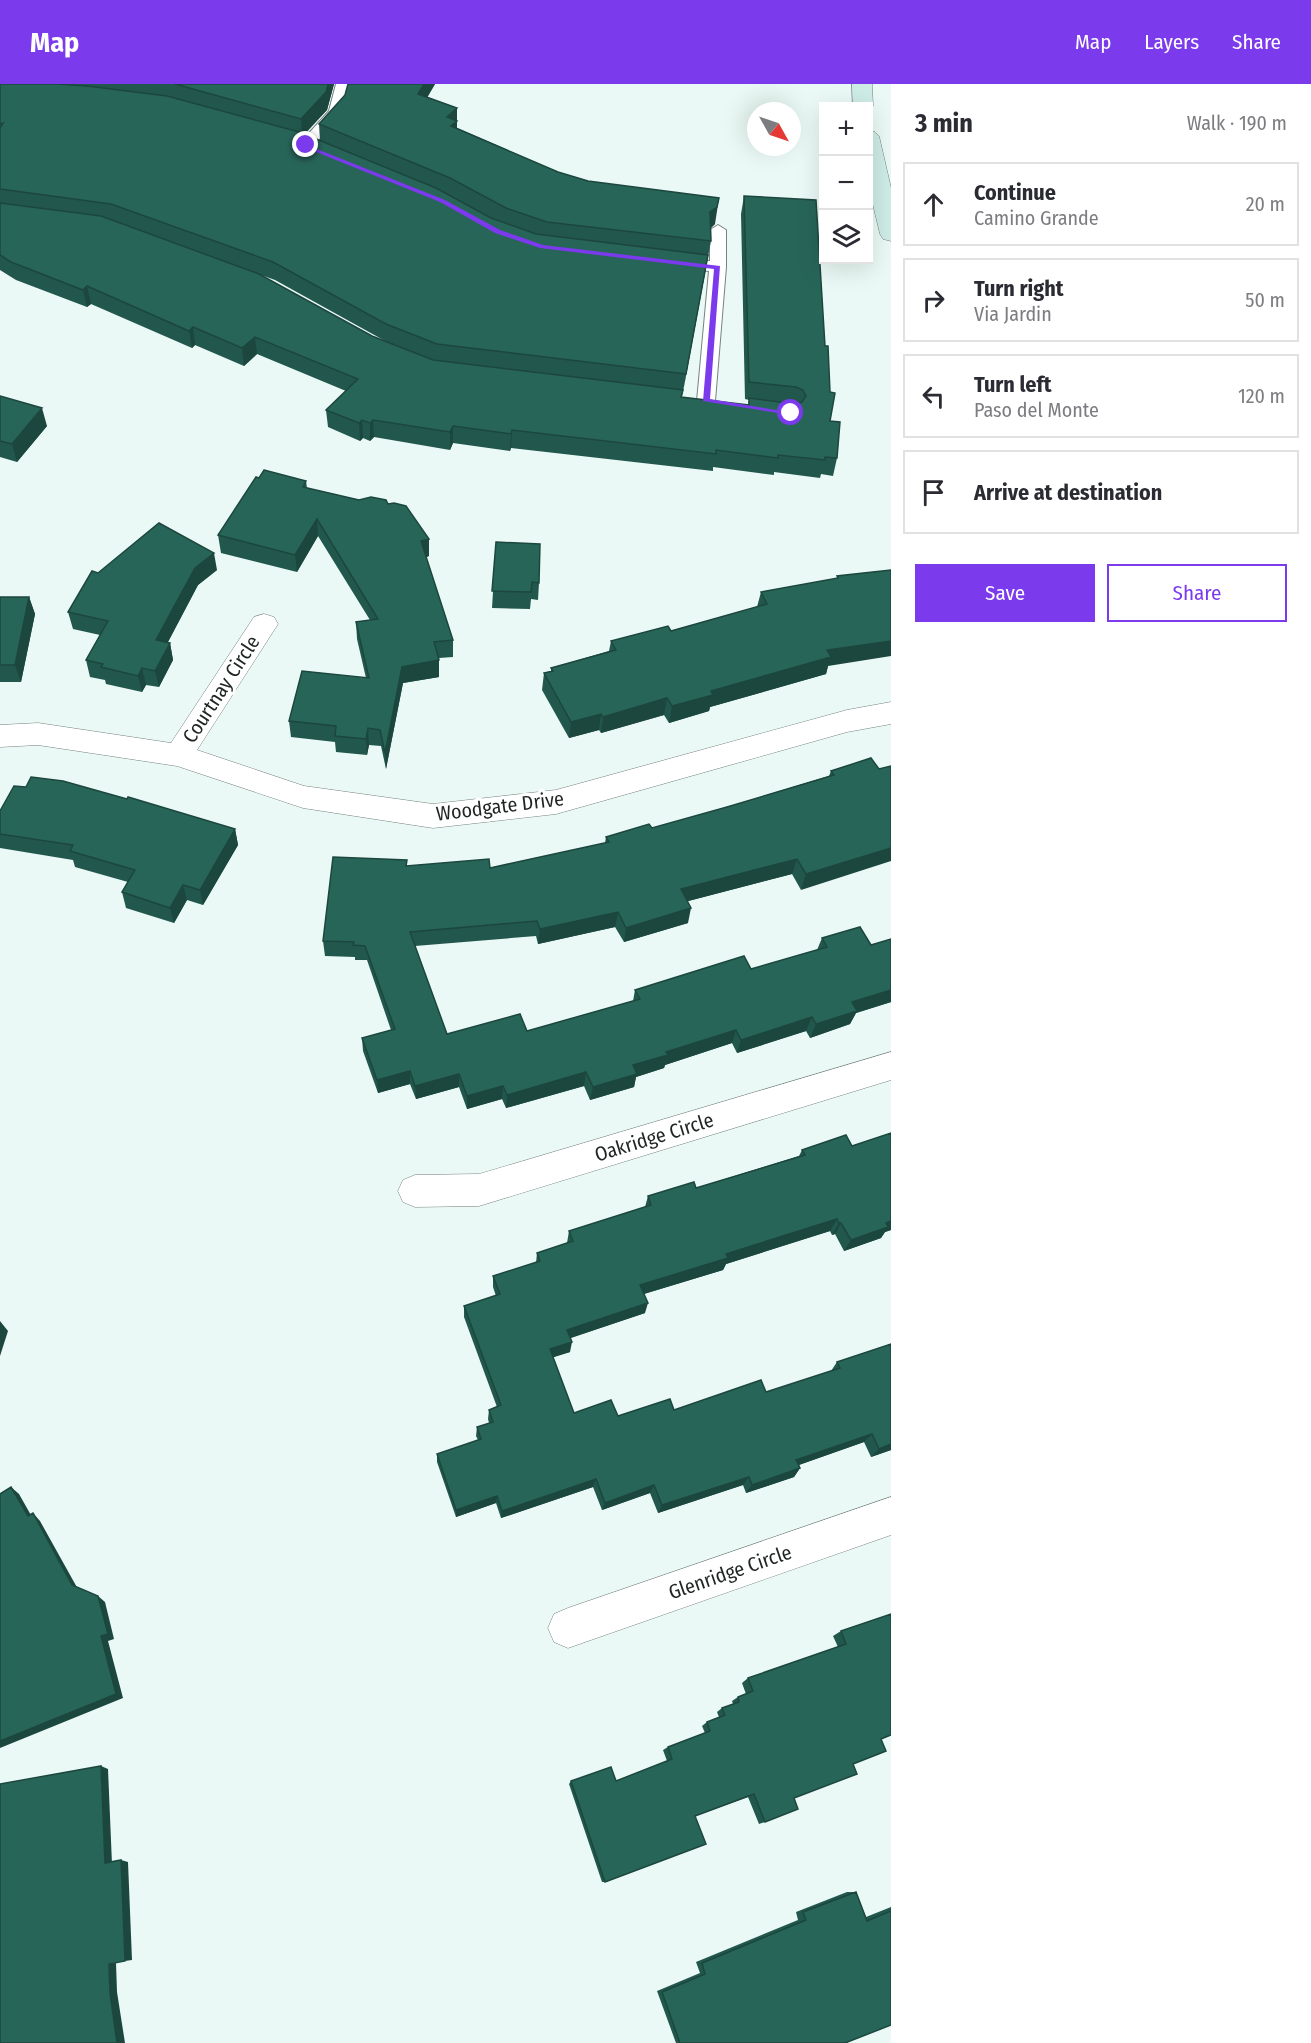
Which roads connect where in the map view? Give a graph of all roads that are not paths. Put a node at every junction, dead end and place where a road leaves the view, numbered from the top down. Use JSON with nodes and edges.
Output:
{"nodes":[{"id":1,"x":343,"y":84,"type":"edge"},
{"id":2,"x":862,"y":84,"type":"edge"},
{"id":3,"x":863,"y":102,"type":"edge"},
{"id":4,"x":306,"y":146,"type":"edge"},
{"id":5,"x":873,"y":156,"type":"edge"},
{"id":6,"x":718,"y":230,"type":"dead end"},
{"id":7,"x":891,"y":234,"type":"edge"},
{"id":8,"x":659,"y":261,"type":"edge"},
{"id":9,"x":718,"y":267,"type":"junction"},
{"id":10,"x":684,"y":398,"type":"edge"},
{"id":11,"x":706,"y":401,"type":"junction"},
{"id":12,"x":728,"y":404,"type":"edge"},
{"id":13,"x":264,"y":624,"type":"dead end"},
{"id":14,"x":891,"y":713,"type":"edge"},
{"id":15,"x":0,"y":736,"type":"edge"},
{"id":16,"x":178,"y":754,"type":"junction"},
{"id":17,"x":891,"y":1066,"type":"edge"},
{"id":18,"x":415,"y":1191,"type":"dead end"},
{"id":19,"x":891,"y":1516,"type":"edge"},
{"id":20,"x":568,"y":1628,"type":"dead end"}],
"edges":[{"from":1,"to":4,"type":"lane"},
{"from":2,"to":3,"type":"main road"},
{"from":5,"to":7,"type":"main road"},
{"from":6,"to":9,"type":"lane"},
{"from":8,"to":9,"type":"lane"},
{"from":9,"to":11,"type":"lane"},
{"from":10,"to":11,"type":"lane"},
{"from":11,"to":12,"type":"lane"},
{"from":13,"to":16,"type":"street","name":"Courtnay Circle"},
{"from":14,"to":16,"type":"street","name":"Woodgate Drive"},
{"from":15,"to":16,"type":"street","name":"Woodgate Drive"},
{"from":17,"to":18,"type":"street","name":"Oakridge Circle"},
{"from":19,"to":20,"type":"street","name":"Glenridge Circle"}]}
